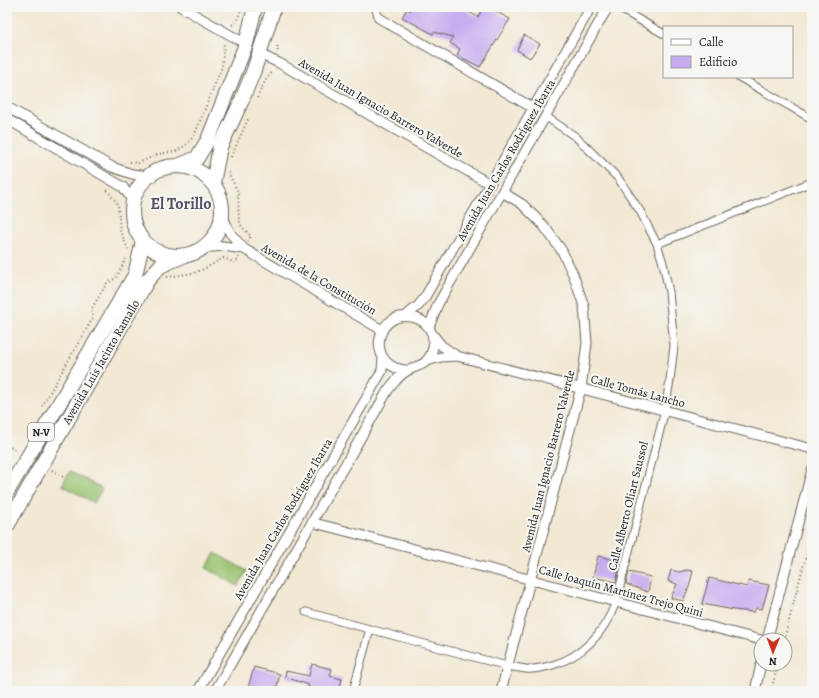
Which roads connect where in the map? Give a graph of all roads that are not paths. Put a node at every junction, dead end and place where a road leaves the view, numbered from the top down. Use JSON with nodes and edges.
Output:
{"nodes":[{"id":1,"x":181,"y":7,"type":"edge"},
{"id":2,"x":255,"y":7,"type":"edge"},
{"id":3,"x":274,"y":7,"type":"edge"},
{"id":4,"x":375,"y":7,"type":"edge"},
{"id":5,"x":591,"y":7,"type":"edge"},
{"id":6,"x":608,"y":7,"type":"edge"},
{"id":7,"x":617,"y":7,"type":"edge"},
{"id":8,"x":379,"y":18,"type":"joint"},
{"id":9,"x":663,"y":33,"type":"edge"},
{"id":10,"x":246,"y":44,"type":"junction"},
{"id":11,"x":259,"y":54,"type":"junction"},
{"id":12,"x":741,"y":78,"type":"edge"},
{"id":13,"x":7,"y":107,"type":"edge"},
{"id":14,"x":534,"y":108,"type":"junction"},
{"id":15,"x":545,"y":116,"type":"junction"},
{"id":16,"x":7,"y":119,"type":"edge"},
{"id":17,"x":812,"y":119,"type":"edge"},
{"id":18,"x":178,"y":166,"type":"junction"},
{"id":19,"x":149,"y":176,"type":"junction"},
{"id":20,"x":812,"y":182,"type":"edge"},
{"id":21,"x":213,"y":183,"type":"junction"},
{"id":22,"x":490,"y":184,"type":"junction"},
{"id":23,"x":502,"y":192,"type":"junction"},
{"id":24,"x":133,"y":202,"type":"junction"},
{"id":25,"x":222,"y":214,"type":"junction"},
{"id":26,"x":143,"y":241,"type":"junction"},
{"id":27,"x":657,"y":244,"type":"junction"},
{"id":28,"x":202,"y":248,"type":"junction"},
{"id":29,"x":244,"y":249,"type":"junction"},
{"id":30,"x":185,"y":255,"type":"junction"},
{"id":31,"x":406,"y":316,"type":"junction"},
{"id":32,"x":382,"y":330,"type":"junction"},
{"id":33,"x":431,"y":331,"type":"junction"},
{"id":34,"x":457,"y":356,"type":"junction"},
{"id":35,"x":383,"y":357,"type":"junction"},
{"id":36,"x":427,"y":361,"type":"junction"},
{"id":37,"x":408,"y":370,"type":"junction"},
{"id":38,"x":581,"y":388,"type":"junction"},
{"id":39,"x":665,"y":410,"type":"junction"},
{"id":40,"x":812,"y":449,"type":"edge"},
{"id":41,"x":812,"y":470,"type":"edge"},
{"id":42,"x":7,"y":492,"type":"edge"},
{"id":43,"x":313,"y":521,"type":"junction"},
{"id":44,"x":11,"y":530,"type":"edge"},
{"id":45,"x":530,"y":579,"type":"junction"},
{"id":46,"x":616,"y":602,"type":"junction"},
{"id":47,"x":306,"y":612,"type":"dead end"},
{"id":48,"x":370,"y":628,"type":"junction"},
{"id":49,"x":769,"y":632,"type":"edge"},
{"id":50,"x":753,"y":638,"type":"edge"},
{"id":51,"x":508,"y":666,"type":"junction"},
{"id":52,"x":759,"y":672,"type":"edge"},
{"id":53,"x":198,"y":691,"type":"edge"},
{"id":54,"x":215,"y":691,"type":"edge"},
{"id":55,"x":353,"y":691,"type":"edge"},
{"id":56,"x":501,"y":691,"type":"edge"},
{"id":57,"x":755,"y":691,"type":"edge"}],
"edges":[{"from":1,"to":10,"type":"street"},
{"from":2,"to":10,"type":"main road"},
{"from":3,"to":11,"type":"main road"},
{"from":4,"to":8,"type":"street"},
{"from":5,"to":14,"type":"street","name":"Avenida Juan Carlos Rodríguez Ibarra"},
{"from":6,"to":15,"type":"street","name":"Avenida Juan Carlos Rodríguez Ibarra"},
{"from":7,"to":9,"type":"street"},
{"from":8,"to":14,"type":"street"},
{"from":10,"to":18,"type":"main road"},
{"from":11,"to":21,"type":"main road"},
{"from":11,"to":22,"type":"street","name":"Avenida Juan Ignacio Barrero Valverde"},
{"from":12,"to":17,"type":"street"},
{"from":13,"to":19,"type":"street"},
{"from":14,"to":22,"type":"street","name":"Avenida Juan Carlos Rodríguez Ibarra"},
{"from":15,"to":23,"type":"street","name":"Avenida Juan Carlos Rodríguez Ibarra"},
{"from":15,"to":27,"type":"street","name":"Calle Alberto Oliart Saussol"},
{"from":16,"to":24,"type":"street"},
{"from":18,"to":19,"type":"main road"},
{"from":18,"to":21,"type":"main road"},
{"from":19,"to":24,"type":"main road"},
{"from":20,"to":27,"type":"street"},
{"from":21,"to":25,"type":"main road"},
{"from":22,"to":31,"type":"street","name":"Avenida Juan Carlos Rodríguez Ibarra"},
{"from":23,"to":33,"type":"street","name":"Avenida Juan Carlos Rodríguez Ibarra"},
{"from":23,"to":38,"type":"street","name":"Avenida Juan Ignacio Barrero Valverde"},
{"from":24,"to":26,"type":"main road"},
{"from":25,"to":28,"type":"main road"},
{"from":25,"to":29,"type":"street","name":"Avenida de la Constitución"},
{"from":26,"to":30,"type":"main road"},
{"from":26,"to":42,"type":"main road","name":"Avenida Luis Jacinto Ramallo","number":"N-V"},
{"from":27,"to":39,"type":"street","name":"Calle Alberto Oliart Saussol"},
{"from":28,"to":29,"type":"street","name":"Avenida de la Constitución"},
{"from":28,"to":30,"type":"main road"},
{"from":29,"to":32,"type":"street","name":"Avenida de la Constitución"},
{"from":30,"to":44,"type":"main road","name":"Avenida Luis Jacinto Ramallo"},
{"from":31,"to":32,"type":"street"},
{"from":31,"to":33,"type":"street"},
{"from":32,"to":35,"type":"street"},
{"from":33,"to":34,"type":"street","name":"Calle Tomás Lancho"},
{"from":33,"to":36,"type":"street"},
{"from":34,"to":36,"type":"street","name":"Calle Tomás Lancho"},
{"from":34,"to":38,"type":"street","name":"Calle Tomás Lancho"},
{"from":35,"to":37,"type":"street"},
{"from":35,"to":53,"type":"street","name":"Avenida Juan Carlos Rodríguez Ibarra"},
{"from":36,"to":37,"type":"street"},
{"from":37,"to":43,"type":"street"},
{"from":38,"to":39,"type":"street","name":"Calle Tomás Lancho"},
{"from":38,"to":45,"type":"street","name":"Avenida Juan Ignacio Barrero Valverde"},
{"from":39,"to":40,"type":"street","name":"Calle Tomás Lancho"},
{"from":39,"to":46,"type":"street","name":"Calle Alberto Oliart Saussol"},
{"from":41,"to":49,"type":"street"},
{"from":43,"to":45,"type":"street","name":"Calle Joaquín Martínez Trejo Quini"},
{"from":43,"to":54,"type":"street"},
{"from":45,"to":46,"type":"street","name":"Calle Joaquín Martínez Trejo Quini"},
{"from":45,"to":51,"type":"street","name":"Avenida Juan Ignacio Barrero Valverde"},
{"from":46,"to":50,"type":"street","name":"Calle Joaquín Martínez Trejo Quini"},
{"from":46,"to":51,"type":"street","name":"Calle Alberto Oliart Saussol"},
{"from":47,"to":48,"type":"street","name":"Calle Alberto Oliart Saussol"},
{"from":48,"to":51,"type":"street","name":"Calle Alberto Oliart Saussol"},
{"from":48,"to":55,"type":"street"},
{"from":51,"to":56,"type":"street","name":"Avenida Juan Ignacio Barrero Valverde"},
{"from":52,"to":57,"type":"street"}]}
